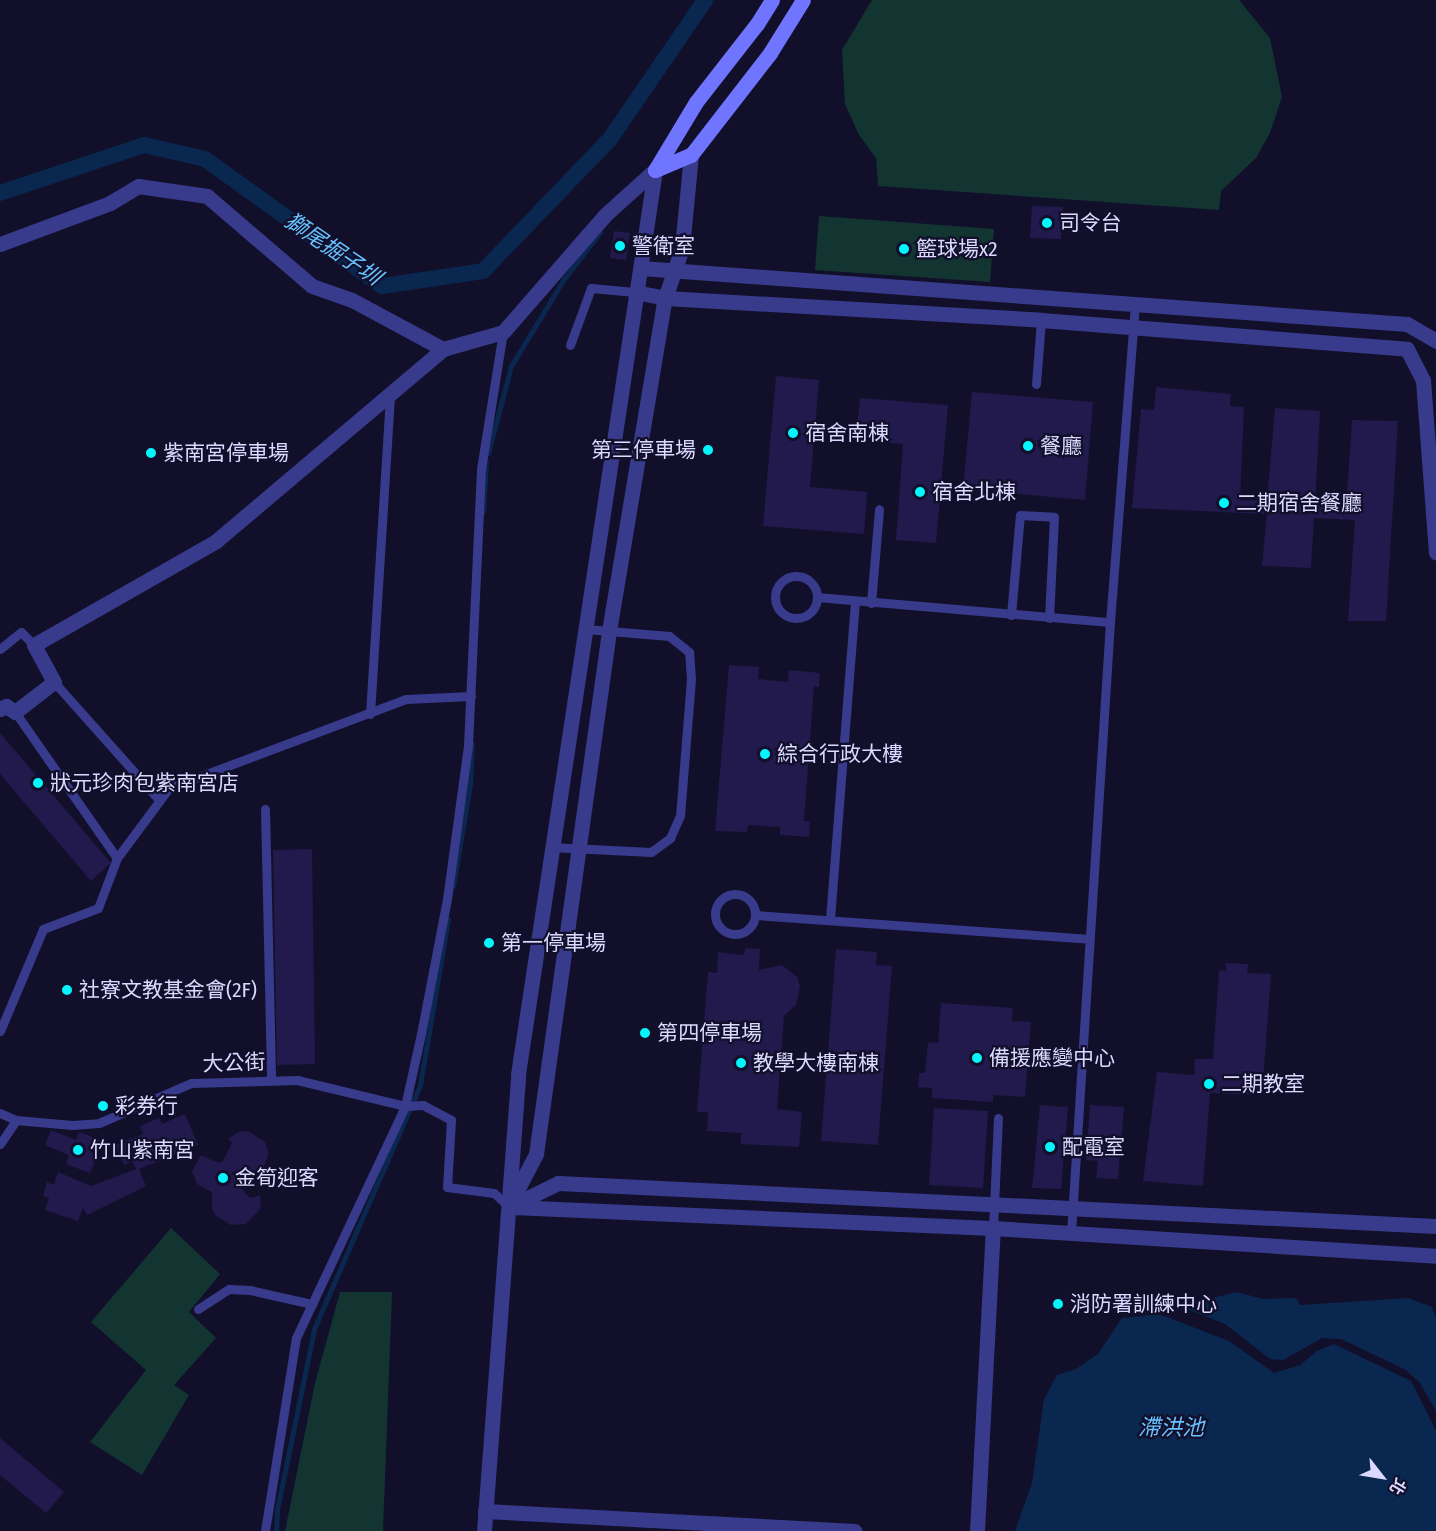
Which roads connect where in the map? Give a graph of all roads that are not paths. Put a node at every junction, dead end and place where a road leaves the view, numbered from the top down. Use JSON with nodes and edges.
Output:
{"nodes":[{"id":1,"x":772,"y":0,"type":"edge"},
{"id":2,"x":803,"y":0,"type":"edge"},
{"id":3,"x":691,"y":155,"type":"junction"},
{"id":4,"x":655,"y":170,"type":"junction"},
{"id":5,"x":0,"y":244,"type":"edge"},
{"id":6,"x":641,"y":268,"type":"junction"},
{"id":7,"x":673,"y":270,"type":"junction"},
{"id":8,"x":635,"y":292,"type":"junction"},
{"id":9,"x":665,"y":298,"type":"junction"},
{"id":10,"x":1136,"y":305,"type":"junction"},
{"id":11,"x":1041,"y":320,"type":"junction"},
{"id":12,"x":1131,"y":327,"type":"junction"},
{"id":13,"x":503,"y":332,"type":"junction"},
{"id":14,"x":1436,"y":340,"type":"edge"},
{"id":15,"x":570,"y":345,"type":"dead end"},
{"id":16,"x":443,"y":349,"type":"junction"},
{"id":17,"x":1036,"y":384,"type":"dead end"},
{"id":18,"x":390,"y":395,"type":"junction"},
{"id":19,"x":879,"y":509,"type":"dead end"},
{"id":20,"x":1436,"y":553,"type":"edge"},
{"id":21,"x":818,"y":597,"type":"junction"},
{"id":22,"x":855,"y":602,"type":"junction"},
{"id":23,"x":871,"y":603,"type":"junction"},
{"id":24,"x":1011,"y":615,"type":"junction"},
{"id":25,"x":1049,"y":618,"type":"junction"},
{"id":26,"x":1110,"y":622,"type":"junction"},
{"id":27,"x":586,"y":628,"type":"junction"},
{"id":28,"x":609,"y":630,"type":"junction"},
{"id":29,"x":34,"y":645,"type":"junction"},
{"id":30,"x":0,"y":649,"type":"edge"},
{"id":31,"x":54,"y":682,"type":"junction"},
{"id":32,"x":471,"y":696,"type":"junction"},
{"id":33,"x":0,"y":709,"type":"edge"},
{"id":34,"x":15,"y":712,"type":"junction"},
{"id":35,"x":370,"y":714,"type":"junction"},
{"id":36,"x":159,"y":800,"type":"junction"},
{"id":37,"x":265,"y":809,"type":"dead end"},
{"id":38,"x":550,"y":847,"type":"junction"},
{"id":39,"x":577,"y":849,"type":"junction"},
{"id":40,"x":117,"y":858,"type":"junction"},
{"id":41,"x":756,"y":915,"type":"junction"},
{"id":42,"x":830,"y":919,"type":"junction"},
{"id":43,"x":1089,"y":939,"type":"junction"},
{"id":44,"x":0,"y":1031,"type":"edge"},
{"id":45,"x":271,"y":1080,"type":"junction"},
{"id":46,"x":405,"y":1106,"type":"junction"},
{"id":47,"x":0,"y":1113,"type":"edge"},
{"id":48,"x":999,"y":1118,"type":"dead end"},
{"id":49,"x":16,"y":1120,"type":"junction"},
{"id":50,"x":0,"y":1144,"type":"edge"},
{"id":51,"x":994,"y":1204,"type":"junction"},
{"id":52,"x":509,"y":1207,"type":"junction"},
{"id":53,"x":1072,"y":1208,"type":"junction"},
{"id":54,"x":1436,"y":1226,"type":"edge"},
{"id":55,"x":993,"y":1228,"type":"junction"},
{"id":56,"x":1071,"y":1233,"type":"junction"},
{"id":57,"x":1436,"y":1256,"type":"edge"},
{"id":58,"x":312,"y":1304,"type":"junction"},
{"id":59,"x":198,"y":1309,"type":"dead end"},
{"id":60,"x":485,"y":1511,"type":"junction"},
{"id":61,"x":740,"y":1529,"type":"edge"},
{"id":62,"x":265,"y":1531,"type":"edge"},
{"id":63,"x":484,"y":1531,"type":"edge"},
{"id":64,"x":849,"y":1531,"type":"edge"},
{"id":65,"x":855,"y":1531,"type":"edge"},
{"id":66,"x":977,"y":1531,"type":"edge"}],
"edges":[{"from":1,"to":4,"type":"street"},
{"from":2,"to":3,"type":"street"},
{"from":3,"to":4,"type":"street"},
{"from":3,"to":7,"type":"street"},
{"from":4,"to":6,"type":"street"},
{"from":4,"to":13,"type":"street"},
{"from":5,"to":16,"type":"street"},
{"from":6,"to":7,"type":"street"},
{"from":6,"to":8,"type":"street"},
{"from":7,"to":9,"type":"street"},
{"from":7,"to":10,"type":"street"},
{"from":8,"to":9,"type":"street"},
{"from":8,"to":15,"type":"lane"},
{"from":8,"to":27,"type":"street"},
{"from":9,"to":11,"type":"street"},
{"from":9,"to":28,"type":"street"},
{"from":10,"to":12,"type":"lane"},
{"from":10,"to":14,"type":"street"},
{"from":11,"to":12,"type":"street"},
{"from":11,"to":17,"type":"lane"},
{"from":12,"to":20,"type":"street"},
{"from":12,"to":26,"type":"lane"},
{"from":13,"to":16,"type":"street"},
{"from":13,"to":32,"type":"lane"},
{"from":16,"to":18,"type":"street"},
{"from":18,"to":29,"type":"street"},
{"from":18,"to":35,"type":"lane"},
{"from":19,"to":23,"type":"lane"},
{"from":21,"to":21,"type":"lane"},
{"from":21,"to":22,"type":"lane"},
{"from":22,"to":23,"type":"lane"},
{"from":22,"to":42,"type":"lane"},
{"from":23,"to":24,"type":"lane"},
{"from":24,"to":25,"type":"lane"},
{"from":24,"to":25,"type":"lane"},
{"from":25,"to":26,"type":"lane"},
{"from":26,"to":43,"type":"lane"},
{"from":27,"to":28,"type":"lane"},
{"from":27,"to":38,"type":"street"},
{"from":28,"to":39,"type":"street"},
{"from":28,"to":39,"type":"lane"},
{"from":29,"to":30,"type":"lane"},
{"from":29,"to":31,"type":"street"},
{"from":31,"to":34,"type":"street"},
{"from":31,"to":36,"type":"lane"},
{"from":32,"to":35,"type":"lane"},
{"from":32,"to":46,"type":"lane"},
{"from":33,"to":34,"type":"street"},
{"from":34,"to":40,"type":"lane"},
{"from":35,"to":36,"type":"lane"},
{"from":36,"to":40,"type":"lane"},
{"from":37,"to":45,"type":"lane"},
{"from":38,"to":39,"type":"lane"},
{"from":38,"to":52,"type":"street"},
{"from":39,"to":52,"type":"street"},
{"from":40,"to":44,"type":"lane"},
{"from":41,"to":41,"type":"lane"},
{"from":41,"to":42,"type":"lane"},
{"from":42,"to":43,"type":"lane"},
{"from":43,"to":53,"type":"lane"},
{"from":45,"to":46,"type":"lane","name":"大公街"},
{"from":45,"to":49,"type":"lane","name":"大公街"},
{"from":46,"to":52,"type":"lane","name":"大公街"},
{"from":46,"to":58,"type":"lane"},
{"from":47,"to":49,"type":"lane","name":"大公街"},
{"from":48,"to":51,"type":"lane"},
{"from":49,"to":50,"type":"lane"},
{"from":51,"to":52,"type":"street"},
{"from":51,"to":53,"type":"street"},
{"from":51,"to":55,"type":"lane"},
{"from":52,"to":55,"type":"street"},
{"from":52,"to":60,"type":"street"},
{"from":53,"to":54,"type":"street"},
{"from":53,"to":56,"type":"lane"},
{"from":55,"to":56,"type":"street"},
{"from":55,"to":66,"type":"street"},
{"from":56,"to":57,"type":"street"},
{"from":58,"to":59,"type":"lane"},
{"from":58,"to":62,"type":"lane"},
{"from":60,"to":61,"type":"street"},
{"from":60,"to":63,"type":"street"},
{"from":61,"to":64,"type":"street"},
{"from":64,"to":65,"type":"street"}]}
